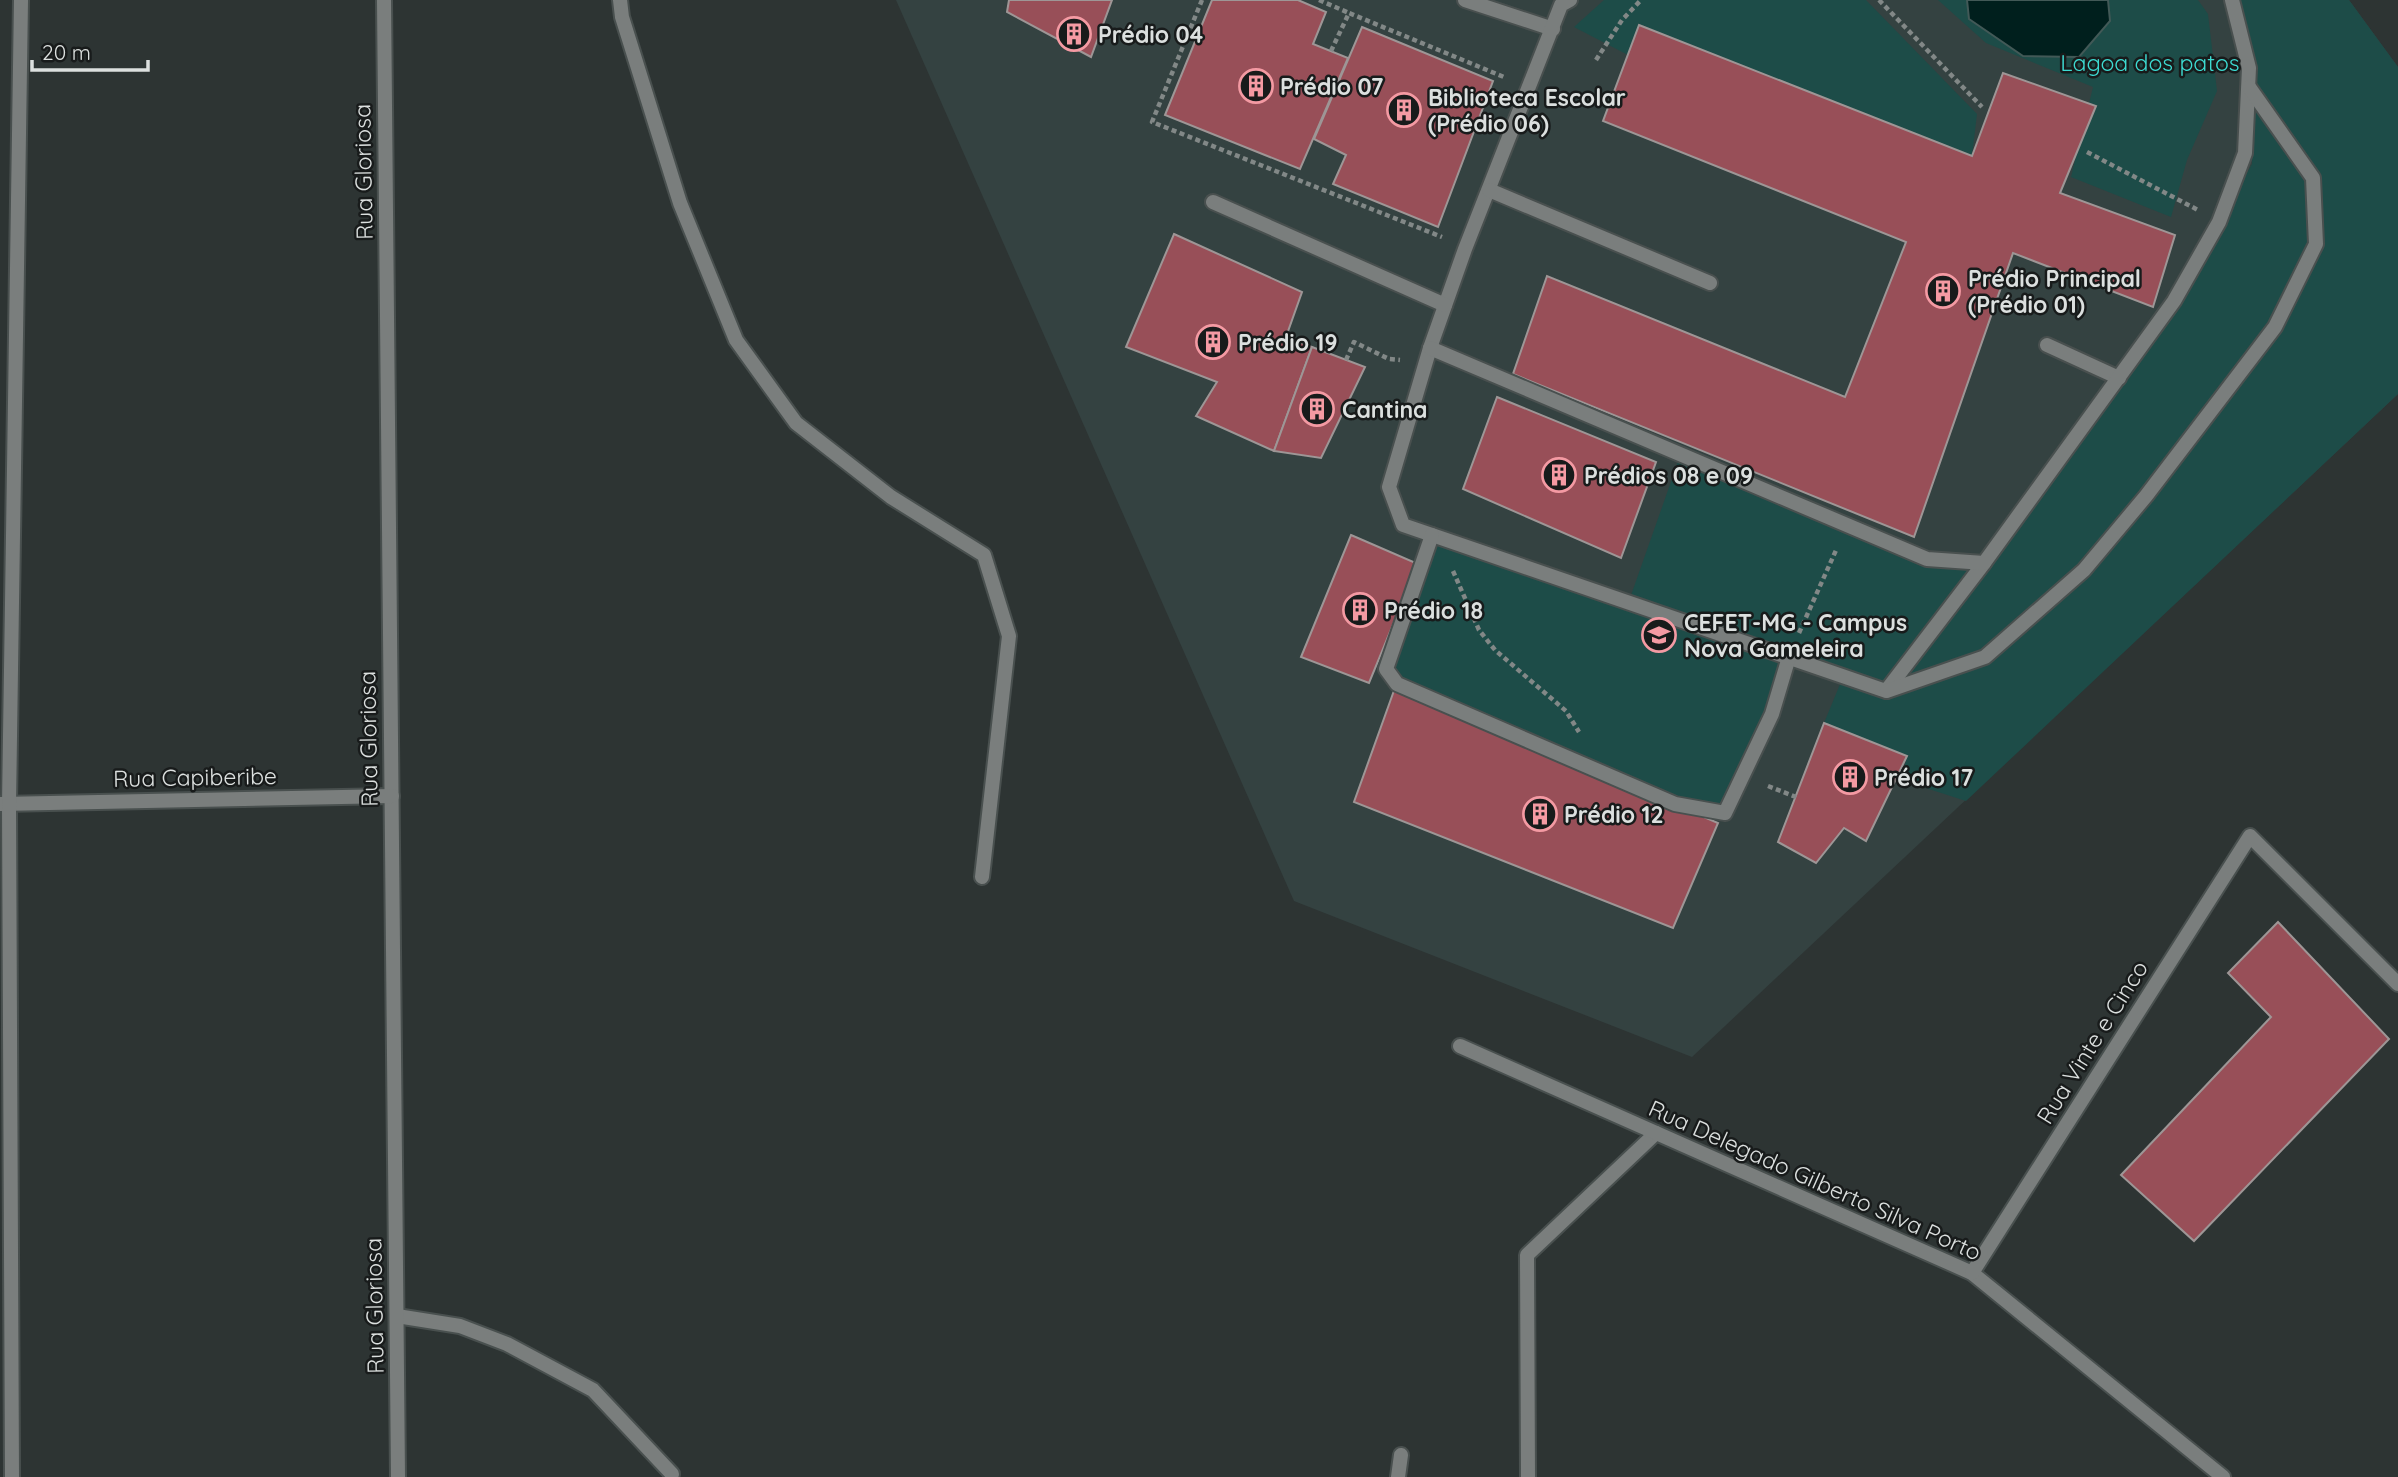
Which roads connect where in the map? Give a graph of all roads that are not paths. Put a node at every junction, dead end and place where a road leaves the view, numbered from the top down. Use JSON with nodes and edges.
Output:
{"nodes":[{"id":1,"x":21,"y":0,"type":"edge"},
{"id":2,"x":384,"y":0,"type":"edge"},
{"id":3,"x":620,"y":0,"type":"edge"},
{"id":4,"x":1465,"y":0,"type":"edge"},
{"id":5,"x":1570,"y":0,"type":"edge"},
{"id":6,"x":2232,"y":0,"type":"edge"},
{"id":7,"x":1553,"y":29,"type":"junction"},
{"id":8,"x":2249,"y":87,"type":"junction"},
{"id":9,"x":1489,"y":190,"type":"junction"},
{"id":10,"x":1213,"y":202,"type":"dead end"},
{"id":11,"x":1710,"y":283,"type":"dead end"},
{"id":12,"x":1445,"y":305,"type":"junction"},
{"id":13,"x":2047,"y":345,"type":"dead end"},
{"id":14,"x":1430,"y":348,"type":"junction"},
{"id":15,"x":2119,"y":378,"type":"junction"},
{"id":16,"x":1432,"y":535,"type":"junction"},
{"id":17,"x":1984,"y":563,"type":"junction"},
{"id":18,"x":1789,"y":657,"type":"junction"},
{"id":19,"x":1886,"y":691,"type":"junction"},
{"id":20,"x":392,"y":796,"type":"junction"},
{"id":21,"x":4,"y":804,"type":"edge"},
{"id":22,"x":982,"y":877,"type":"dead end"},
{"id":23,"x":2398,"y":984,"type":"edge"},
{"id":24,"x":1460,"y":1046,"type":"dead end"},
{"id":25,"x":1656,"y":1133,"type":"junction"},
{"id":26,"x":1972,"y":1273,"type":"junction"},
{"id":27,"x":397,"y":1316,"type":"junction"},
{"id":28,"x":1401,"y":1455,"type":"dead end"},
{"id":29,"x":672,"y":1474,"type":"dead end"},
{"id":30,"x":12,"y":1477,"type":"edge"},
{"id":31,"x":398,"y":1477,"type":"edge"},
{"id":32,"x":1398,"y":1477,"type":"edge"},
{"id":33,"x":1528,"y":1477,"type":"edge"},
{"id":34,"x":2223,"y":1477,"type":"edge"}],
"edges":[{"from":1,"to":21,"type":"street"},
{"from":2,"to":20,"type":"street","name":"Rua Gloriosa"},
{"from":3,"to":22,"type":"street"},
{"from":4,"to":7,"type":"street"},
{"from":5,"to":7,"type":"street"},
{"from":6,"to":8,"type":"street"},
{"from":7,"to":9,"type":"street"},
{"from":8,"to":15,"type":"street"},
{"from":8,"to":19,"type":"street"},
{"from":9,"to":11,"type":"street"},
{"from":9,"to":12,"type":"street"},
{"from":10,"to":12,"type":"street"},
{"from":12,"to":14,"type":"street"},
{"from":13,"to":15,"type":"street"},
{"from":14,"to":16,"type":"street"},
{"from":14,"to":17,"type":"street"},
{"from":15,"to":17,"type":"street"},
{"from":16,"to":18,"type":"street"},
{"from":16,"to":18,"type":"street"},
{"from":17,"to":19,"type":"street"},
{"from":18,"to":19,"type":"street"},
{"from":20,"to":21,"type":"street","name":"Rua Capiberibe"},
{"from":20,"to":27,"type":"street","name":"Rua Gloriosa"},
{"from":21,"to":30,"type":"street"},
{"from":23,"to":26,"type":"street","name":"Rua Vinte e Cinco"},
{"from":24,"to":25,"type":"street","name":"Rua Delegado Gilberto Silva Porto"},
{"from":25,"to":26,"type":"street","name":"Rua Delegado Gilberto Silva Porto"},
{"from":25,"to":33,"type":"street"},
{"from":26,"to":34,"type":"street","name":"Rua Delegado Gilberto Silva Porto"},
{"from":27,"to":29,"type":"street"},
{"from":27,"to":31,"type":"street","name":"Rua Gloriosa"},
{"from":28,"to":32,"type":"street"}]}
